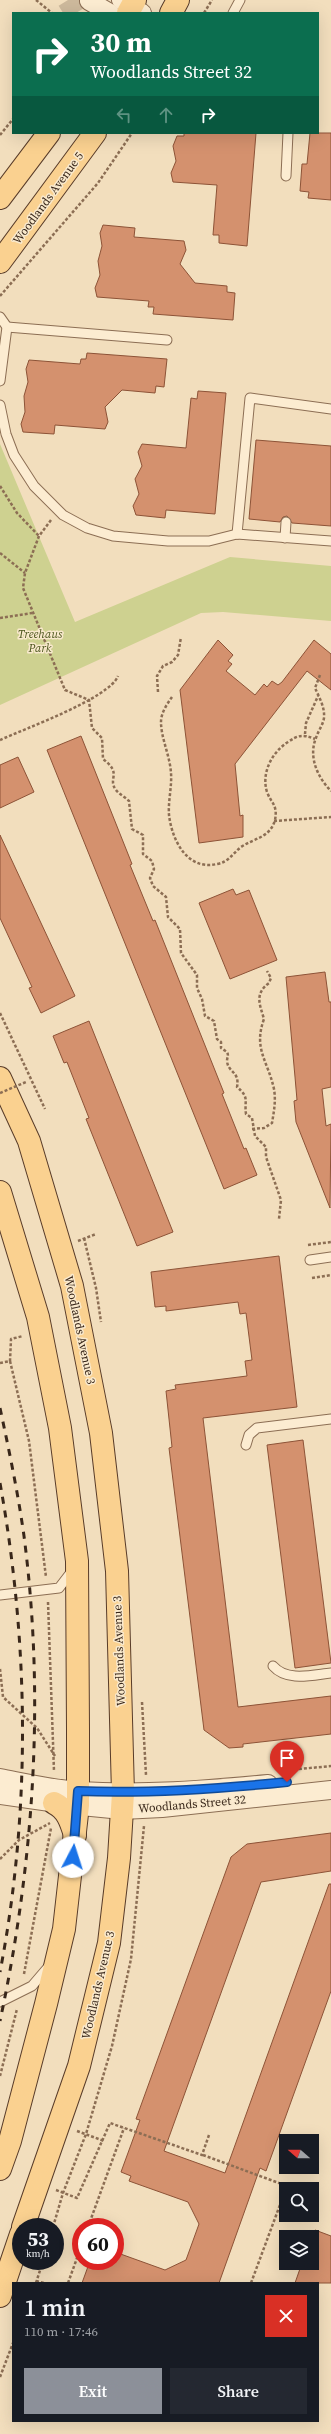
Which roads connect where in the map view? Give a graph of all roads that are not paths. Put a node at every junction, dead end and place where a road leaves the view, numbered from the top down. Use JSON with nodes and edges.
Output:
{"nodes":[{"id":1,"x":178,"y":0,"type":"edge"},
{"id":2,"x":240,"y":0,"type":"edge"},
{"id":3,"x":89,"y":1,"type":"dead end"},
{"id":4,"x":108,"y":12,"type":"edge"},
{"id":5,"x":172,"y":12,"type":"edge"},
{"id":6,"x":234,"y":12,"type":"edge"},
{"id":7,"x":48,"y":134,"type":"edge"},
{"id":8,"x":95,"y":134,"type":"edge"},
{"id":9,"x":288,"y":134,"type":"edge"},
{"id":10,"x":286,"y":176,"type":"dead end"},
{"id":11,"x":0,"y":198,"type":"edge"},
{"id":12,"x":0,"y":262,"type":"edge"},
{"id":13,"x":0,"y":317,"type":"edge"},
{"id":14,"x":7,"y":327,"type":"junction"},
{"id":15,"x":167,"y":340,"type":"dead end"},
{"id":16,"x":0,"y":381,"type":"edge"},
{"id":17,"x":0,"y":405,"type":"edge"},
{"id":18,"x":331,"y":409,"type":"edge"},
{"id":19,"x":286,"y":522,"type":"dead end"},
{"id":20,"x":237,"y":534,"type":"junction"},
{"id":21,"x":285,"y":538,"type":"junction"},
{"id":22,"x":331,"y":541,"type":"edge"},
{"id":23,"x":0,"y":1078,"type":"edge"},
{"id":24,"x":0,"y":1192,"type":"edge"},
{"id":25,"x":331,"y":1257,"type":"edge"},
{"id":26,"x":310,"y":1260,"type":"dead end"},
{"id":27,"x":331,"y":1419,"type":"edge"},
{"id":28,"x":246,"y":1445,"type":"dead end"},
{"id":29,"x":77,"y":1561,"type":"junction"},
{"id":30,"x":0,"y":1595,"type":"edge"},
{"id":31,"x":273,"y":1666,"type":"dead end"},
{"id":32,"x":331,"y":1673,"type":"edge"},
{"id":33,"x":0,"y":1778,"type":"edge"},
{"id":34,"x":331,"y":1779,"type":"edge"},
{"id":35,"x":331,"y":1790,"type":"edge"},
{"id":36,"x":0,"y":1795,"type":"edge"},
{"id":37,"x":78,"y":1798,"type":"junction"},
{"id":38,"x":123,"y":1801,"type":"junction"},
{"id":39,"x":53,"y":1813,"type":"junction"},
{"id":40,"x":75,"y":1836,"type":"junction"},
{"id":41,"x":58,"y":1956,"type":"junction"},
{"id":42,"x":0,"y":2002,"type":"edge"},
{"id":43,"x":0,"y":2169,"type":"edge"},
{"id":44,"x":26,"y":2218,"type":"edge"},
{"id":45,"x":12,"y":2261,"type":"edge"},
{"id":46,"x":0,"y":2296,"type":"edge"}],
"edges":[{"from":1,"to":5,"type":"main road"},
{"from":2,"to":6,"type":"lane"},
{"from":3,"to":4,"type":"street"},
{"from":7,"to":11,"type":"main road"},
{"from":8,"to":12,"type":"main road","name":"Woodlands Avenue 5"},
{"from":9,"to":10,"type":"lane"},
{"from":13,"to":14,"type":"lane"},
{"from":14,"to":15,"type":"lane"},
{"from":14,"to":16,"type":"lane"},
{"from":17,"to":20,"type":"lane"},
{"from":18,"to":20,"type":"lane"},
{"from":19,"to":21,"type":"lane"},
{"from":20,"to":21,"type":"lane"},
{"from":21,"to":22,"type":"lane"},
{"from":23,"to":38,"type":"main road","name":"Woodlands Avenue 3"},
{"from":24,"to":29,"type":"main road"},
{"from":25,"to":26,"type":"lane"},
{"from":27,"to":28,"type":"lane"},
{"from":29,"to":30,"type":"lane"},
{"from":29,"to":37,"type":"main road"},
{"from":31,"to":32,"type":"lane"},
{"from":33,"to":37,"type":"street"},
{"from":34,"to":38,"type":"street","name":"Woodlands Street 32"},
{"from":35,"to":38,"type":"street","name":"Woodlands Street 32"},
{"from":36,"to":39,"type":"street"},
{"from":37,"to":38,"type":"street","name":"Woodlands Street 32"},
{"from":37,"to":39,"type":"street"},
{"from":37,"to":40,"type":"main road"},
{"from":38,"to":44,"type":"main road","name":"Woodlands Avenue 3"},
{"from":39,"to":40,"type":"main road"},
{"from":40,"to":41,"type":"main road"},
{"from":41,"to":42,"type":"lane"},
{"from":41,"to":43,"type":"main road"},
{"from":45,"to":46,"type":"main road"}]}
